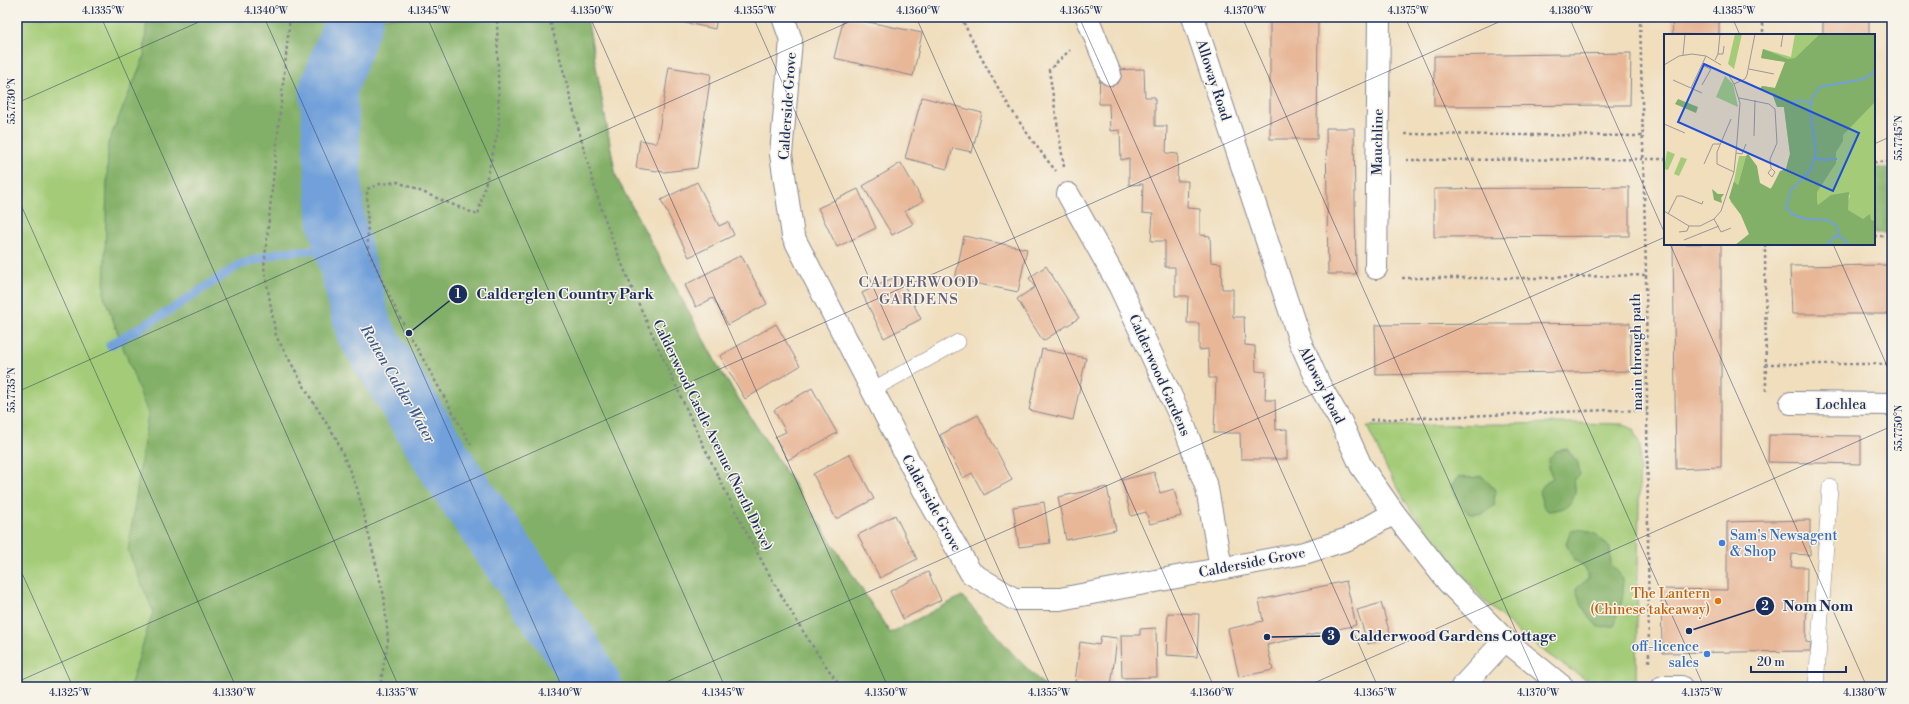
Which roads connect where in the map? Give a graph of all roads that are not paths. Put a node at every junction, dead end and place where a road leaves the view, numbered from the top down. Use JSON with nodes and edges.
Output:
{"nodes":[{"id":1,"x":783,"y":17,"type":"edge"},
{"id":2,"x":1193,"y":17,"type":"edge"},
{"id":3,"x":1379,"y":17,"type":"edge"},
{"id":4,"x":1089,"y":23,"type":"edge"},
{"id":5,"x":1110,"y":74,"type":"dead end"},
{"id":6,"x":1067,"y":188,"type":"road end"},
{"id":7,"x":1376,"y":268,"type":"dead end"},
{"id":8,"x":958,"y":342,"type":"dead end"},
{"id":9,"x":872,"y":390,"type":"junction"},
{"id":10,"x":1791,"y":404,"type":"road end"},
{"id":11,"x":1892,"y":404,"type":"edge"},
{"id":12,"x":1830,"y":487,"type":"dead end"},
{"id":13,"x":1394,"y":513,"type":"junction"},
{"id":14,"x":1221,"y":568,"type":"junction"},
{"id":15,"x":1505,"y":640,"type":"junction"},
{"id":16,"x":1656,"y":679,"type":"edge"},
{"id":17,"x":1462,"y":687,"type":"edge"},
{"id":18,"x":1563,"y":687,"type":"edge"},
{"id":19,"x":1681,"y":687,"type":"edge"},
{"id":20,"x":1816,"y":687,"type":"edge"}],
"edges":[{"from":1,"to":9,"type":"street","name":"Calderside Grove"},
{"from":2,"to":13,"type":"street","name":"Alloway Road"},
{"from":3,"to":7,"type":"street","name":"Mauchline"},
{"from":4,"to":5,"type":"street"},
{"from":6,"to":14,"type":"street","name":"Calderwood Gardens"},
{"from":8,"to":9,"type":"lane"},
{"from":9,"to":14,"type":"street","name":"Calderside Grove"},
{"from":10,"to":11,"type":"street","name":"Lochlea"},
{"from":12,"to":20,"type":"lane"},
{"from":13,"to":14,"type":"street","name":"Calderside Grove"},
{"from":13,"to":15,"type":"street","name":"Alloway Road"},
{"from":15,"to":17,"type":"street"},
{"from":15,"to":18,"type":"street","name":"Alloway Road"},
{"from":16,"to":19,"type":"street"}]}
